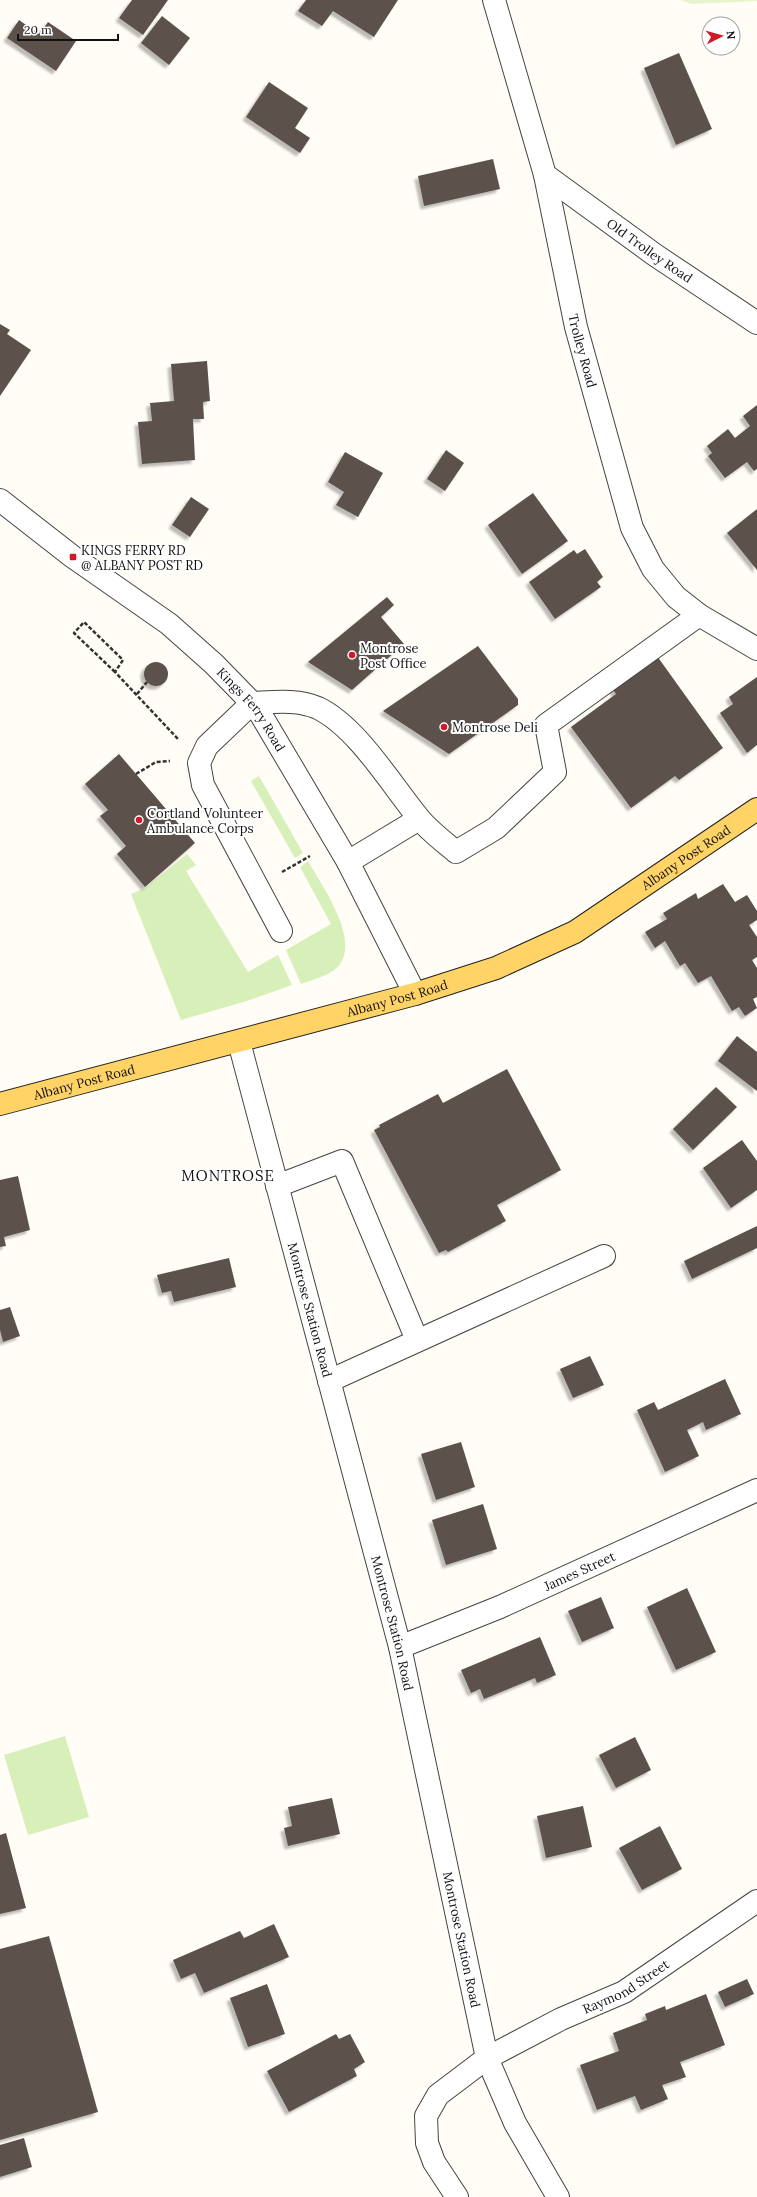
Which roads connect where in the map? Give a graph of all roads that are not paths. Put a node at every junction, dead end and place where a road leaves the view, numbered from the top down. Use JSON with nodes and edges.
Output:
{"nodes":[{"id":1,"x":494,"y":0,"type":"edge"},
{"id":2,"x":545,"y":175,"type":"junction"},
{"id":3,"x":757,"y":323,"type":"edge"},
{"id":4,"x":0,"y":500,"type":"edge"},
{"id":5,"x":699,"y":615,"type":"junction"},
{"id":6,"x":757,"y":649,"type":"edge"},
{"id":7,"x":252,"y":703,"type":"junction"},
{"id":8,"x":755,"y":814,"type":"edge"},
{"id":9,"x":419,"y":819,"type":"junction"},
{"id":10,"x":348,"y":862,"type":"junction"},
{"id":11,"x":281,"y":931,"type":"dead end"},
{"id":12,"x":415,"y":994,"type":"junction"},
{"id":13,"x":239,"y":1042,"type":"junction"},
{"id":14,"x":0,"y":1104,"type":"edge"},
{"id":15,"x":277,"y":1186,"type":"junction"},
{"id":16,"x":604,"y":1256,"type":"dead end"},
{"id":17,"x":417,"y":1340,"type":"junction"},
{"id":18,"x":329,"y":1380,"type":"junction"},
{"id":19,"x":757,"y":1490,"type":"edge"},
{"id":20,"x":400,"y":1647,"type":"junction"},
{"id":21,"x":757,"y":1901,"type":"edge"},
{"id":22,"x":487,"y":2058,"type":"junction"},
{"id":23,"x":457,"y":2197,"type":"edge"},
{"id":24,"x":558,"y":2197,"type":"edge"}],
"edges":[{"from":1,"to":2,"type":"street","name":"Trolley Road"},
{"from":2,"to":3,"type":"street","name":"Old Trolley Road"},
{"from":2,"to":5,"type":"street","name":"Trolley Road"},
{"from":4,"to":7,"type":"street","name":"Kings Ferry Road"},
{"from":5,"to":6,"type":"street","name":"Trolley Road"},
{"from":5,"to":9,"type":"street"},
{"from":7,"to":9,"type":"street"},
{"from":7,"to":10,"type":"street","name":"Kings Ferry Road"},
{"from":7,"to":11,"type":"street"},
{"from":8,"to":12,"type":"main road","name":"Albany Post Road"},
{"from":9,"to":10,"type":"street"},
{"from":10,"to":12,"type":"street","name":"Kings Ferry Road"},
{"from":12,"to":13,"type":"main road","name":"Albany Post Road"},
{"from":13,"to":14,"type":"main road","name":"Albany Post Road"},
{"from":13,"to":15,"type":"street","name":"Montrose Station Road"},
{"from":15,"to":17,"type":"street"},
{"from":15,"to":18,"type":"street","name":"Montrose Station Road"},
{"from":16,"to":17,"type":"street"},
{"from":17,"to":18,"type":"street"},
{"from":18,"to":20,"type":"street","name":"Montrose Station Road"},
{"from":19,"to":20,"type":"street","name":"James Street"},
{"from":20,"to":22,"type":"street","name":"Montrose Station Road"},
{"from":21,"to":22,"type":"street","name":"Raymond Street"},
{"from":22,"to":23,"type":"street","name":"Raymond Street"},
{"from":22,"to":24,"type":"street","name":"Montrose Station Road"}]}
